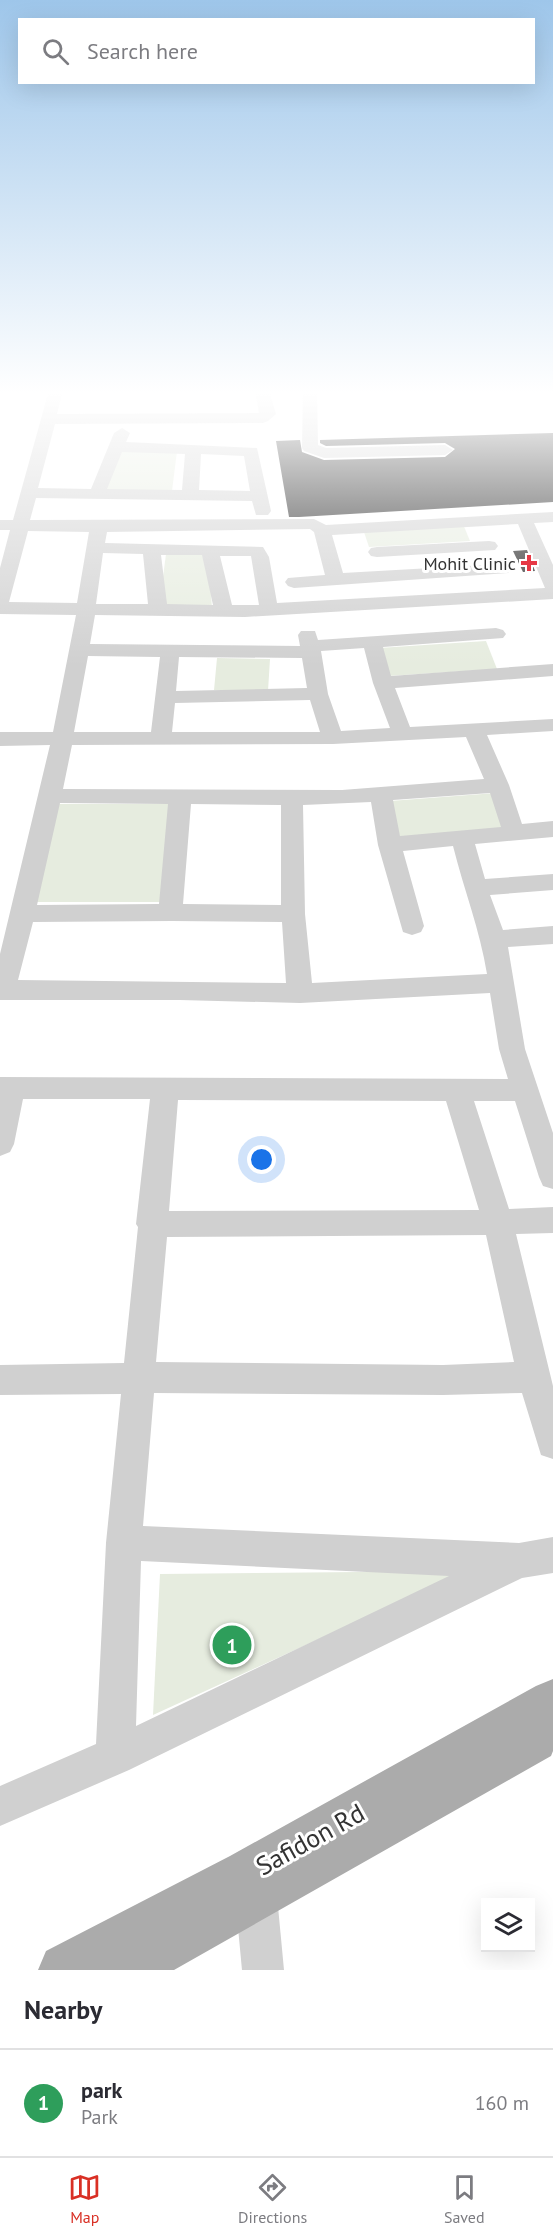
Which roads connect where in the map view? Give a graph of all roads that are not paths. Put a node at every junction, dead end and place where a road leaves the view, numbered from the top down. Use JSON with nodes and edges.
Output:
{"nodes":[{"id":1,"x":33,"y":482,"type":"edge"},
{"id":2,"x":102,"y":482,"type":"edge"},
{"id":3,"x":191,"y":482,"type":"edge"},
{"id":4,"x":256,"y":482,"type":"edge"},
{"id":5,"x":30,"y":493,"type":"junction"},
{"id":6,"x":97,"y":494,"type":"junction"},
{"id":7,"x":143,"y":495,"type":"junction"},
{"id":8,"x":190,"y":496,"type":"junction"},
{"id":9,"x":258,"y":496,"type":"junction"},
{"id":10,"x":553,"y":518,"type":"edge"},
{"id":11,"x":524,"y":519,"type":"junction"},
{"id":12,"x":478,"y":522,"type":"junction"},
{"id":13,"x":0,"y":525,"type":"edge"},
{"id":14,"x":21,"y":526,"type":"junction"},
{"id":15,"x":139,"y":526,"type":"junction"},
{"id":16,"x":266,"y":526,"type":"junction"},
{"id":17,"x":99,"y":527,"type":"junction"},
{"id":18,"x":370,"y":527,"type":"junction"},
{"id":19,"x":322,"y":530,"type":"junction"},
{"id":20,"x":544,"y":540,"type":"edge"},
{"id":21,"x":489,"y":546,"type":"junction"},
{"id":22,"x":94,"y":548,"type":"junction"},
{"id":23,"x":151,"y":548,"type":"junction"},
{"id":24,"x":210,"y":550,"type":"junction"},
{"id":25,"x":376,"y":552,"type":"junction"},
{"id":26,"x":502,"y":569,"type":"junction"},
{"id":27,"x":385,"y":576,"type":"junction"},
{"id":28,"x":335,"y":579,"type":"junction"},
{"id":29,"x":294,"y":582,"type":"dead end"},
{"id":30,"x":553,"y":586,"type":"edge"},
{"id":31,"x":553,"y":593,"type":"edge"},
{"id":32,"x":514,"y":596,"type":"junction"},
{"id":33,"x":1,"y":598,"type":"edge"},
{"id":34,"x":482,"y":599,"type":"junction"},
{"id":35,"x":87,"y":609,"type":"junction"},
{"id":36,"x":301,"y":609,"type":"junction"},
{"id":37,"x":158,"y":610,"type":"junction"},
{"id":38,"x":224,"y":610,"type":"junction"},
{"id":39,"x":269,"y":610,"type":"junction"},
{"id":40,"x":495,"y":634,"type":"junction"},
{"id":41,"x":372,"y":642,"type":"junction"},
{"id":42,"x":311,"y":649,"type":"junction"},
{"id":43,"x":80,"y":650,"type":"junction"},
{"id":44,"x":170,"y":651,"type":"junction"},
{"id":45,"x":553,"y":670,"type":"edge"},
{"id":46,"x":511,"y":673,"type":"junction"},
{"id":47,"x":383,"y":683,"type":"junction"},
{"id":48,"x":318,"y":694,"type":"junction"},
{"id":49,"x":165,"y":696,"type":"junction"},
{"id":50,"x":552,"y":727,"type":"edge"},
{"id":51,"x":474,"y":730,"type":"junction"},
{"id":52,"x":403,"y":735,"type":"junction"},
{"id":53,"x":63,"y":738,"type":"junction"},
{"id":54,"x":333,"y":738,"type":"junction"},
{"id":55,"x":0,"y":739,"type":"edge"},
{"id":56,"x":161,"y":740,"type":"junction"},
{"id":57,"x":498,"y":785,"type":"junction"},
{"id":58,"x":381,"y":794,"type":"junction"},
{"id":59,"x":49,"y":796,"type":"junction"},
{"id":60,"x":180,"y":797,"type":"junction"},
{"id":61,"x":292,"y":798,"type":"junction"},
{"id":62,"x":553,"y":830,"type":"edge"},
{"id":63,"x":514,"y":833,"type":"junction"},
{"id":64,"x":462,"y":837,"type":"junction"},
{"id":65,"x":390,"y":845,"type":"junction"},
{"id":66,"x":553,"y":882,"type":"edge"},
{"id":67,"x":475,"y":888,"type":"junction"},
{"id":68,"x":170,"y":912,"type":"junction"},
{"id":69,"x":23,"y":914,"type":"junction"},
{"id":70,"x":293,"y":914,"type":"junction"},
{"id":71,"x":412,"y":926,"type":"dead end"},
{"id":72,"x":553,"y":935,"type":"edge"},
{"id":73,"x":494,"y":939,"type":"junction"},
{"id":74,"x":501,"y":983,"type":"junction"},
{"id":75,"x":1,"y":990,"type":"edge"},
{"id":76,"x":300,"y":993,"type":"junction"},
{"id":77,"x":6,"y":1088,"type":"edge"},
{"id":78,"x":165,"y":1090,"type":"junction"},
{"id":79,"x":527,"y":1090,"type":"junction"},
{"id":80,"x":458,"y":1091,"type":"junction"},
{"id":81,"x":0,"y":1144,"type":"edge"},
{"id":82,"x":553,"y":1177,"type":"edge"},
{"id":83,"x":553,"y":1220,"type":"edge"},
{"id":84,"x":498,"y":1222,"type":"junction"},
{"id":85,"x":152,"y":1224,"type":"junction"},
{"id":86,"x":534,"y":1377,"type":"junction"},
{"id":87,"x":139,"y":1378,"type":"junction"},
{"id":88,"x":0,"y":1380,"type":"edge"},
{"id":89,"x":553,"y":1443,"type":"edge"},
{"id":90,"x":124,"y":1543,"type":"junction"},
{"id":91,"x":536,"y":1558,"type":"edge"},
{"id":92,"x":553,"y":1703,"type":"edge"},
{"id":93,"x":553,"y":1728,"type":"edge"},
{"id":94,"x":115,"y":1755,"type":"junction"},
{"id":95,"x":0,"y":1806,"type":"edge"},
{"id":96,"x":256,"y":1896,"type":"junction"},
{"id":97,"x":65,"y":1970,"type":"edge"},
{"id":98,"x":122,"y":1970,"type":"edge"},
{"id":99,"x":263,"y":1970,"type":"edge"}],
"edges":[{"from":1,"to":5,"type":"street"},
{"from":2,"to":6,"type":"street"},
{"from":3,"to":8,"type":"street"},
{"from":4,"to":9,"type":"street"},
{"from":5,"to":6,"type":"street"},
{"from":5,"to":14,"type":"street"},
{"from":6,"to":7,"type":"street"},
{"from":7,"to":8,"type":"street"},
{"from":7,"to":15,"type":"street"},
{"from":8,"to":9,"type":"street"},
{"from":9,"to":16,"type":"street"},
{"from":10,"to":11,"type":"street"},
{"from":11,"to":12,"type":"street"},
{"from":11,"to":20,"type":"street"},
{"from":12,"to":18,"type":"street"},
{"from":12,"to":21,"type":"street"},
{"from":13,"to":14,"type":"street"},
{"from":14,"to":17,"type":"street"},
{"from":14,"to":33,"type":"street"},
{"from":15,"to":16,"type":"street"},
{"from":15,"to":17,"type":"street"},
{"from":16,"to":19,"type":"street"},
{"from":17,"to":22,"type":"street"},
{"from":18,"to":19,"type":"street"},
{"from":18,"to":25,"type":"street"},
{"from":19,"to":28,"type":"street"},
{"from":20,"to":30,"type":"street"},
{"from":21,"to":25,"type":"street"},
{"from":21,"to":26,"type":"street"},
{"from":22,"to":23,"type":"street"},
{"from":22,"to":35,"type":"street"},
{"from":23,"to":24,"type":"street"},
{"from":23,"to":37,"type":"street"},
{"from":24,"to":38,"type":"street"},
{"from":24,"to":39,"type":"street"},
{"from":25,"to":27,"type":"street"},
{"from":26,"to":27,"type":"street"},
{"from":26,"to":32,"type":"street"},
{"from":27,"to":28,"type":"street"},
{"from":28,"to":29,"type":"street"},
{"from":31,"to":32,"type":"street"},
{"from":32,"to":34,"type":"street"},
{"from":33,"to":35,"type":"street"},
{"from":34,"to":36,"type":"street"},
{"from":34,"to":40,"type":"street"},
{"from":35,"to":37,"type":"street"},
{"from":35,"to":43,"type":"street"},
{"from":36,"to":39,"type":"street"},
{"from":36,"to":42,"type":"street"},
{"from":37,"to":38,"type":"street"},
{"from":38,"to":39,"type":"street"},
{"from":40,"to":41,"type":"street"},
{"from":40,"to":46,"type":"street"},
{"from":41,"to":42,"type":"street"},
{"from":41,"to":47,"type":"street"},
{"from":42,"to":44,"type":"street"},
{"from":42,"to":48,"type":"street"},
{"from":43,"to":44,"type":"street"},
{"from":43,"to":53,"type":"street"},
{"from":44,"to":49,"type":"street"},
{"from":45,"to":46,"type":"street"},
{"from":46,"to":47,"type":"street"},
{"from":47,"to":52,"type":"street"},
{"from":48,"to":49,"type":"street"},
{"from":48,"to":54,"type":"street"},
{"from":49,"to":56,"type":"street"},
{"from":50,"to":51,"type":"street"},
{"from":51,"to":52,"type":"street"},
{"from":51,"to":57,"type":"street"},
{"from":52,"to":54,"type":"street"},
{"from":53,"to":55,"type":"street"},
{"from":53,"to":56,"type":"street"},
{"from":53,"to":59,"type":"street"},
{"from":54,"to":56,"type":"street"},
{"from":57,"to":58,"type":"street"},
{"from":57,"to":63,"type":"street"},
{"from":58,"to":61,"type":"street"},
{"from":58,"to":65,"type":"street"},
{"from":59,"to":60,"type":"street"},
{"from":59,"to":69,"type":"street"},
{"from":60,"to":61,"type":"street"},
{"from":60,"to":68,"type":"street"},
{"from":61,"to":70,"type":"street"},
{"from":62,"to":63,"type":"street"},
{"from":63,"to":64,"type":"street"},
{"from":64,"to":65,"type":"street"},
{"from":64,"to":67,"type":"street"},
{"from":65,"to":71,"type":"street"},
{"from":66,"to":67,"type":"street"},
{"from":67,"to":73,"type":"street"},
{"from":68,"to":69,"type":"street"},
{"from":68,"to":70,"type":"street"},
{"from":69,"to":75,"type":"street"},
{"from":70,"to":76,"type":"street"},
{"from":72,"to":73,"type":"street"},
{"from":73,"to":74,"type":"street"},
{"from":74,"to":76,"type":"street"},
{"from":74,"to":79,"type":"street"},
{"from":75,"to":76,"type":"street"},
{"from":77,"to":78,"type":"street"},
{"from":77,"to":81,"type":"street"},
{"from":78,"to":80,"type":"street"},
{"from":78,"to":85,"type":"street"},
{"from":79,"to":80,"type":"street"},
{"from":79,"to":82,"type":"street"},
{"from":80,"to":84,"type":"street"},
{"from":83,"to":84,"type":"street"},
{"from":84,"to":85,"type":"street"},
{"from":84,"to":86,"type":"street"},
{"from":85,"to":87,"type":"street"},
{"from":86,"to":87,"type":"street"},
{"from":86,"to":89,"type":"street"},
{"from":87,"to":88,"type":"street"},
{"from":87,"to":90,"type":"street"},
{"from":90,"to":91,"type":"street"},
{"from":90,"to":94,"type":"street"},
{"from":91,"to":94,"type":"street"},
{"from":92,"to":97,"type":"main road","name":"Safidon Rd"},
{"from":93,"to":96,"type":"main road","name":"Safidon Rd"},
{"from":94,"to":95,"type":"street"},
{"from":96,"to":98,"type":"main road","name":"Safidon Rd"},
{"from":96,"to":99,"type":"street"}]}
